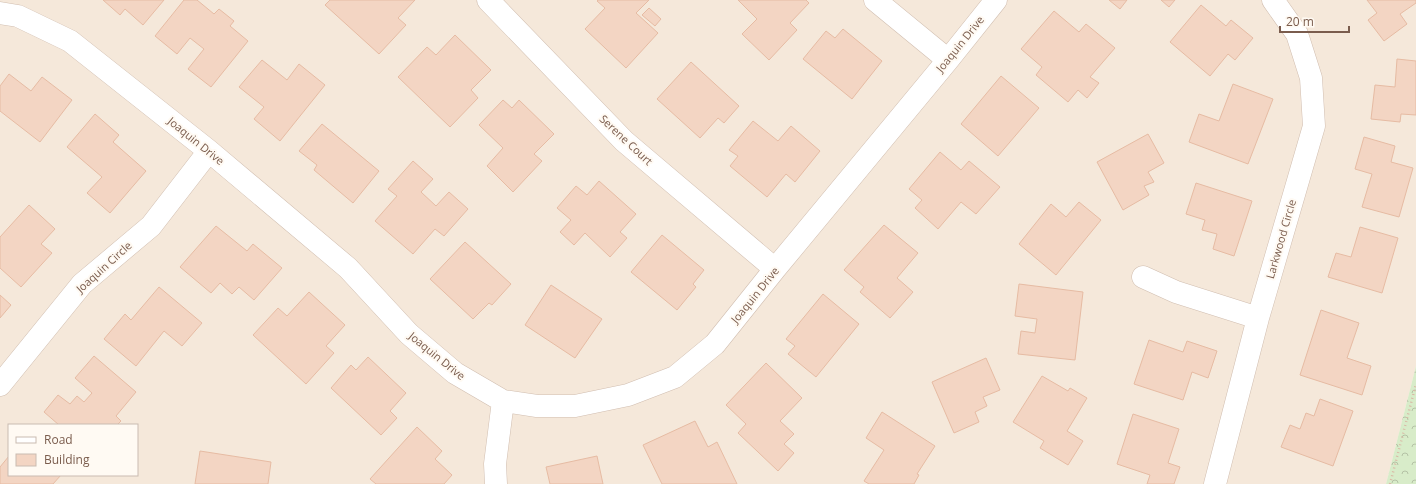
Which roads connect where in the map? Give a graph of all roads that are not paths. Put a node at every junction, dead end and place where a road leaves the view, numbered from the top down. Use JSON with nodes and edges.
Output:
{"nodes":[{"id":1,"x":488,"y":0,"type":"edge"},
{"id":2,"x":875,"y":0,"type":"edge"},
{"id":3,"x":996,"y":0,"type":"edge"},
{"id":4,"x":1273,"y":0,"type":"edge"},
{"id":5,"x":0,"y":13,"type":"edge"},
{"id":6,"x":948,"y":60,"type":"junction"},
{"id":7,"x":209,"y":151,"type":"junction"},
{"id":8,"x":775,"y":269,"type":"junction"},
{"id":9,"x":1143,"y":277,"type":"dead end"},
{"id":10,"x":1258,"y":318,"type":"junction"},
{"id":11,"x":0,"y":385,"type":"edge"},
{"id":12,"x":503,"y":401,"type":"junction"},
{"id":13,"x":496,"y":484,"type":"edge"},
{"id":14,"x":1215,"y":484,"type":"edge"}],
"edges":[{"from":1,"to":8,"type":"street","name":"Serene Court"},
{"from":2,"to":6,"type":"street"},
{"from":3,"to":6,"type":"street","name":"Joaquin Drive"},
{"from":4,"to":10,"type":"street","name":"Larkwood Circle"},
{"from":5,"to":7,"type":"street","name":"Joaquin Drive"},
{"from":6,"to":8,"type":"street","name":"Joaquin Drive"},
{"from":7,"to":11,"type":"street","name":"Joaquin Circle"},
{"from":7,"to":12,"type":"street","name":"Joaquin Drive"},
{"from":8,"to":12,"type":"street","name":"Joaquin Drive"},
{"from":9,"to":10,"type":"street"},
{"from":10,"to":14,"type":"street","name":"Larkwood Circle"},
{"from":12,"to":13,"type":"street"}]}
